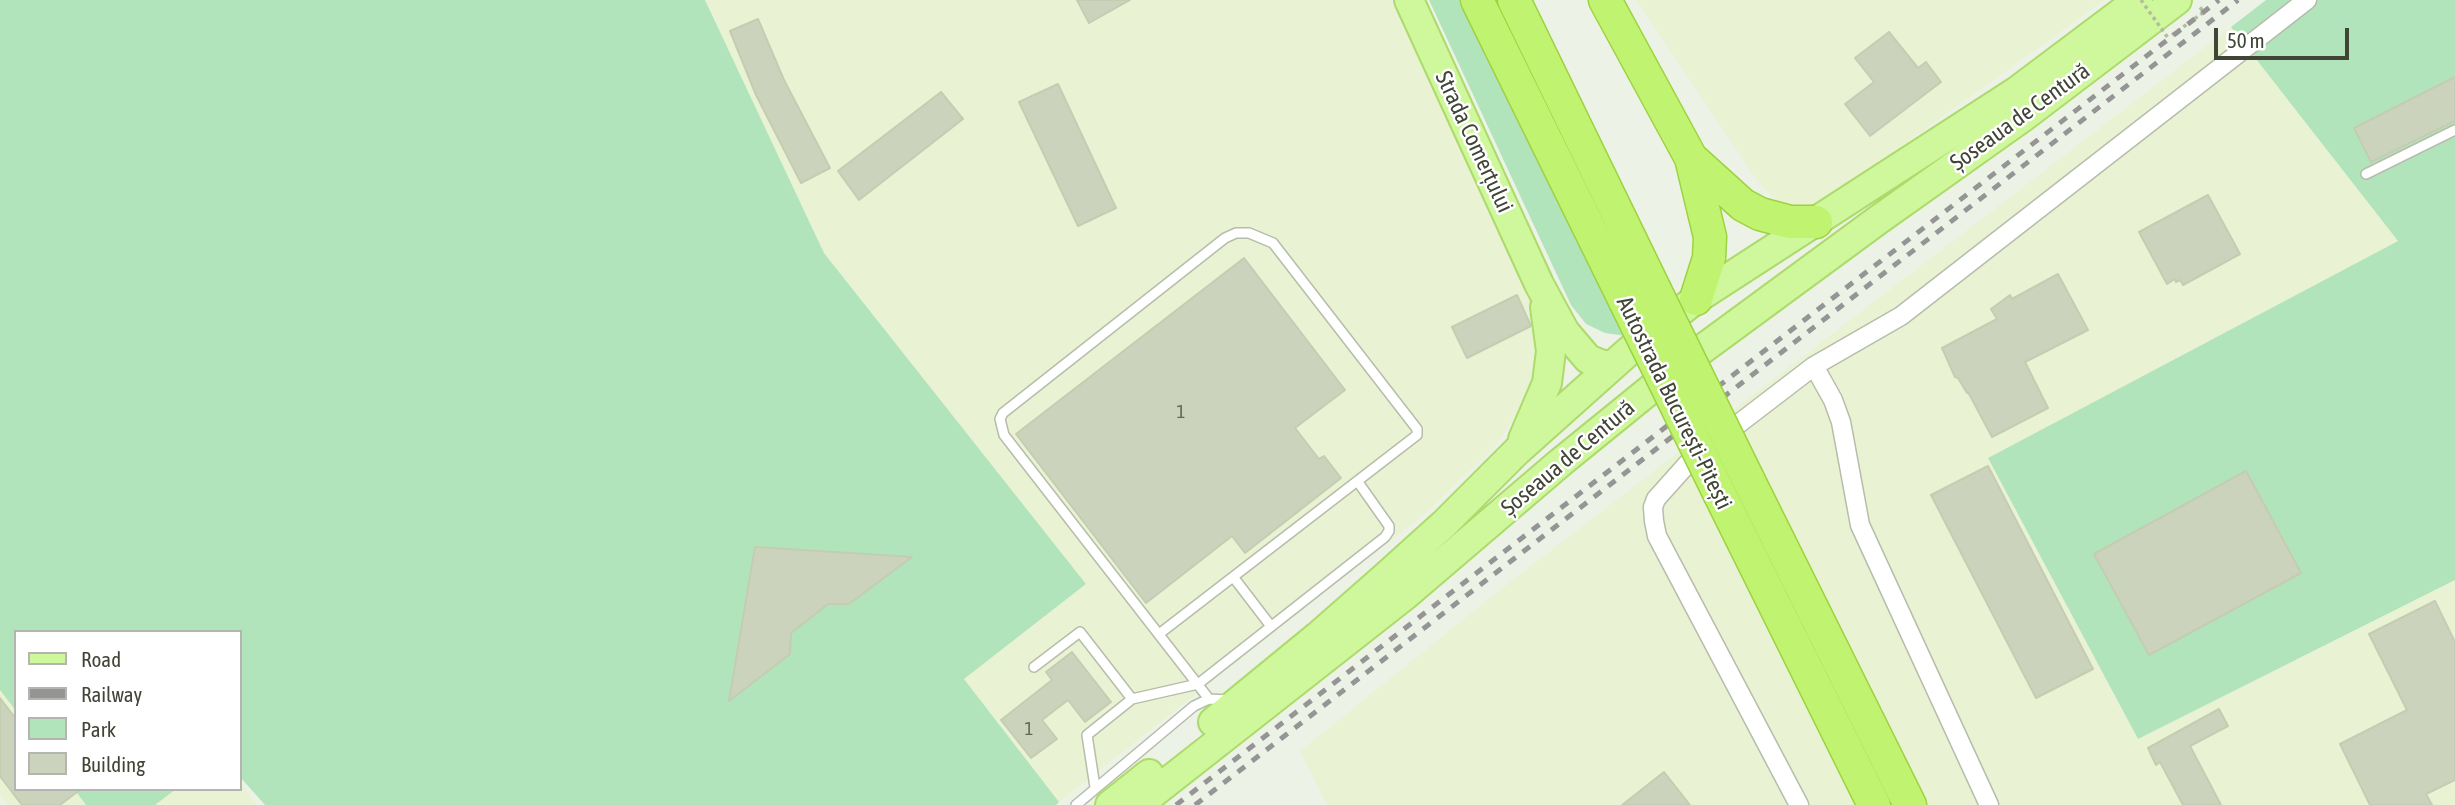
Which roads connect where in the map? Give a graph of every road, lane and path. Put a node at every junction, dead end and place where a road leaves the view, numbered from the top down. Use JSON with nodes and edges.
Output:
{"nodes":[{"id":1,"x":1409,"y":0,"type":"edge"},
{"id":2,"x":1477,"y":0,"type":"edge"},
{"id":3,"x":1605,"y":0,"type":"edge"},
{"id":4,"x":2140,"y":0,"type":"edge"},
{"id":5,"x":2177,"y":0,"type":"edge"},
{"id":6,"x":2307,"y":0,"type":"edge"},
{"id":7,"x":1518,"y":6,"type":"edge"},
{"id":8,"x":2204,"y":12,"type":"dead end"},
{"id":9,"x":2455,"y":130,"type":"edge"},
{"id":10,"x":1691,"y":158,"type":"junction"},
{"id":11,"x":2366,"y":174,"type":"dead end"},
{"id":12,"x":1816,"y":222,"type":"junction"},
{"id":13,"x":1539,"y":284,"type":"junction"},
{"id":14,"x":1696,"y":299,"type":"junction"},
{"id":15,"x":1611,"y":366,"type":"junction"},
{"id":16,"x":1814,"y":366,"type":"junction"},
{"id":17,"x":1517,"y":451,"type":"junction"},
{"id":18,"x":1358,"y":482,"type":"junction"},
{"id":19,"x":1234,"y":578,"type":"junction"},
{"id":20,"x":1270,"y":625,"type":"junction"},
{"id":21,"x":1159,"y":634,"type":"junction"},
{"id":22,"x":1034,"y":667,"type":"dead end"},
{"id":23,"x":1198,"y":684,"type":"junction"},
{"id":24,"x":1132,"y":699,"type":"junction"},
{"id":25,"x":1209,"y":699,"type":"junction"},
{"id":26,"x":1238,"y":701,"type":"junction"},
{"id":27,"x":1103,"y":796,"type":"edge"},
{"id":28,"x":1076,"y":805,"type":"edge"},
{"id":29,"x":1138,"y":805,"type":"edge"},
{"id":30,"x":1799,"y":805,"type":"edge"},
{"id":31,"x":1874,"y":805,"type":"edge"},
{"id":32,"x":1910,"y":805,"type":"edge"},
{"id":33,"x":1989,"y":805,"type":"edge"}],
"edges":[{"from":1,"to":13,"type":"main road","name":"Strada Comerțului"},
{"from":2,"to":31,"type":"highway","name":"Autostrada București-Pitești","bridge":true},
{"from":3,"to":10,"type":"highway"},
{"from":4,"to":8,"type":"path","bridge":true},
{"from":4,"to":12,"type":"main road","name":"Șoseaua de Centură"},
{"from":5,"to":29,"type":"main road","name":"Șoseaua de Centură"},
{"from":6,"to":16,"type":"street"},
{"from":7,"to":32,"type":"highway","name":"Autostrada București-Pitești","bridge":true},
{"from":9,"to":11,"type":"lane"},
{"from":10,"to":12,"type":"highway"},
{"from":10,"to":14,"type":"highway"},
{"from":12,"to":14,"type":"main road","name":"Șoseaua de Centură"},
{"from":13,"to":15,"type":"main road"},
{"from":13,"to":17,"type":"main road"},
{"from":14,"to":15,"type":"main road","name":"Șoseaua de Centură"},
{"from":15,"to":17,"type":"main road","name":"Șoseaua de Centură"},
{"from":16,"to":30,"type":"street"},
{"from":16,"to":33,"type":"street"},
{"from":17,"to":26,"type":"main road","name":"Șoseaua de Centură"},
{"from":18,"to":19,"type":"lane"},
{"from":18,"to":20,"type":"lane"},
{"from":18,"to":21,"type":"lane"},
{"from":19,"to":20,"type":"lane"},
{"from":19,"to":21,"type":"lane"},
{"from":20,"to":23,"type":"lane"},
{"from":21,"to":23,"type":"lane"},
{"from":22,"to":24,"type":"lane"},
{"from":23,"to":24,"type":"lane"},
{"from":23,"to":25,"type":"lane"},
{"from":24,"to":27,"type":"lane"},
{"from":25,"to":26,"type":"lane"},
{"from":25,"to":27,"type":"lane"},
{"from":26,"to":27,"type":"main road","name":"Șoseaua de Centură"},
{"from":27,"to":28,"type":"lane"}]}
